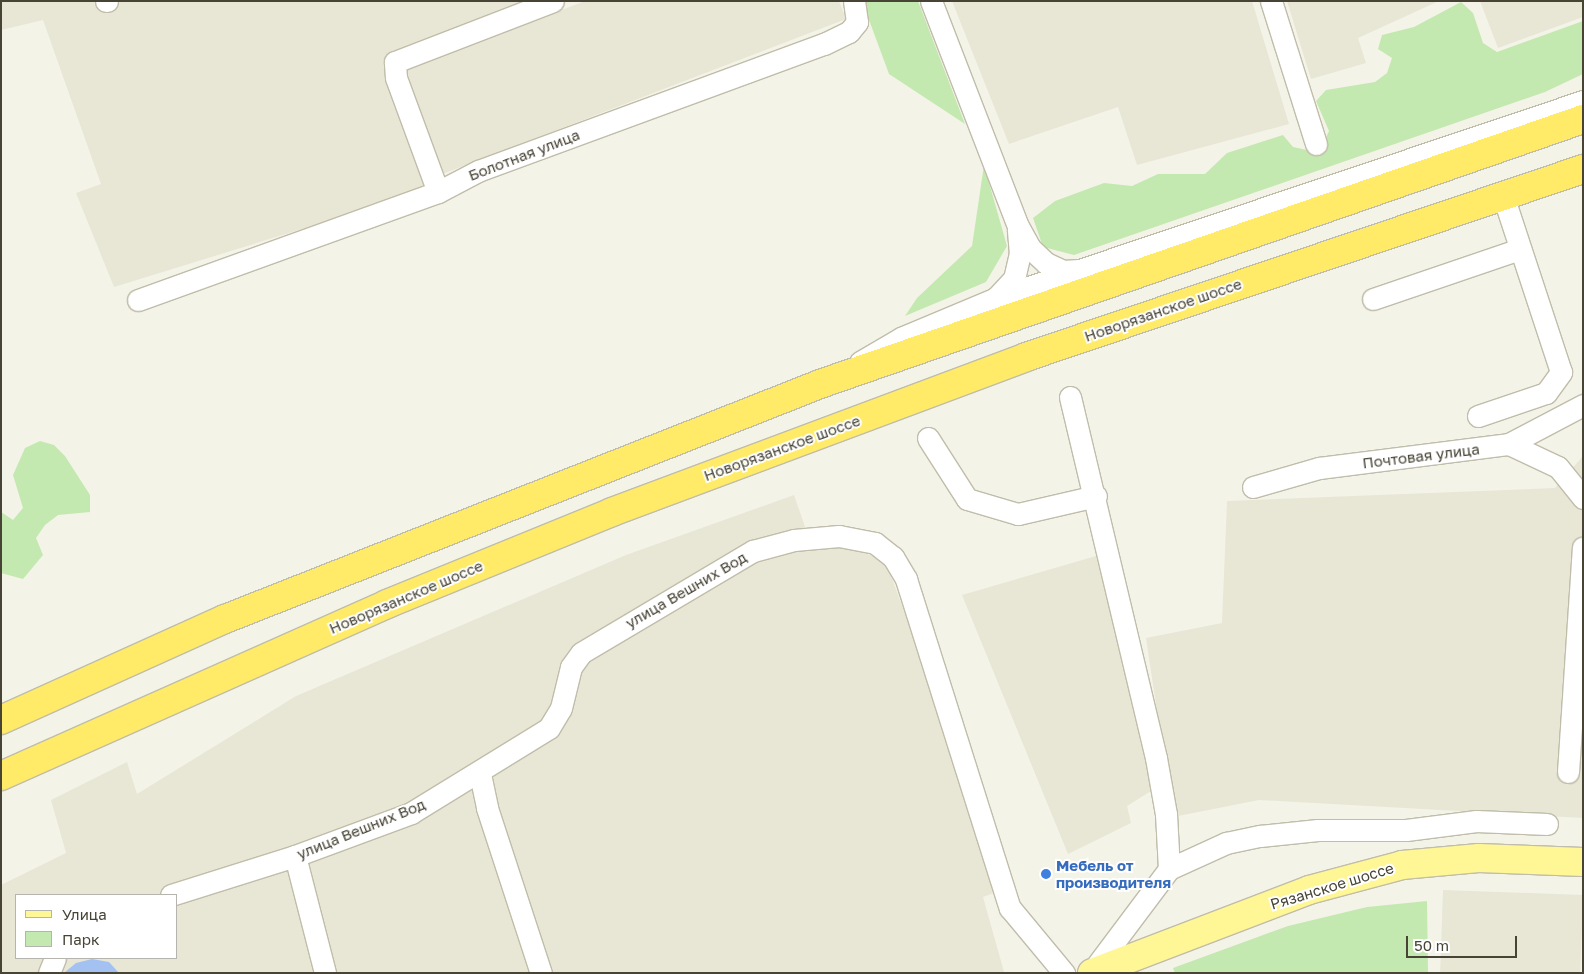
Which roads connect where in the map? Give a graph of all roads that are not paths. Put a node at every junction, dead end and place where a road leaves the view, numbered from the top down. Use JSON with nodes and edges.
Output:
{"nodes":[{"id":1,"x":553,"y":1,"type":"edge"},
{"id":2,"x":854,"y":1,"type":"edge"},
{"id":3,"x":931,"y":1,"type":"edge"},
{"id":4,"x":1271,"y":1,"type":"edge"},
{"id":5,"x":1583,"y":101,"type":"edge"},
{"id":6,"x":1583,"y":119,"type":"edge"},
{"id":7,"x":1316,"y":144,"type":"dead end"},
{"id":8,"x":1583,"y":170,"type":"edge"},
{"id":9,"x":438,"y":192,"type":"junction"},
{"id":10,"x":1503,"y":196,"type":"junction"},
{"id":11,"x":1018,"y":226,"type":"junction"},
{"id":12,"x":1520,"y":249,"type":"junction"},
{"id":13,"x":1086,"y":270,"type":"junction"},
{"id":14,"x":996,"y":298,"type":"junction"},
{"id":15,"x":1372,"y":299,"type":"dead end"},
{"id":16,"x":138,"y":300,"type":"dead end"},
{"id":17,"x":820,"y":384,"type":"junction"},
{"id":18,"x":1070,"y":397,"type":"dead end"},
{"id":19,"x":1583,"y":405,"type":"edge"},
{"id":20,"x":1478,"y":416,"type":"dead end"},
{"id":21,"x":928,"y":438,"type":"dead end"},
{"id":22,"x":1509,"y":444,"type":"junction"},
{"id":23,"x":1253,"y":487,"type":"dead end"},
{"id":24,"x":1096,"y":496,"type":"junction"},
{"id":25,"x":1583,"y":498,"type":"edge"},
{"id":26,"x":1583,"y":548,"type":"edge"},
{"id":27,"x":1,"y":720,"type":"edge"},
{"id":28,"x":1568,"y":772,"type":"dead end"},
{"id":29,"x":480,"y":774,"type":"junction"},
{"id":30,"x":1,"y":776,"type":"edge"},
{"id":31,"x":1547,"y":824,"type":"dead end"},
{"id":32,"x":295,"y":856,"type":"junction"},
{"id":33,"x":1583,"y":862,"type":"edge"},
{"id":34,"x":1169,"y":869,"type":"junction"},
{"id":35,"x":171,"y":894,"type":"edge"},
{"id":36,"x":55,"y":959,"type":"edge"},
{"id":37,"x":49,"y":973,"type":"edge"},
{"id":38,"x":325,"y":973,"type":"edge"},
{"id":39,"x":541,"y":973,"type":"edge"},
{"id":40,"x":1064,"y":973,"type":"edge"},
{"id":41,"x":1092,"y":973,"type":"edge"}],
"edges":[{"from":1,"to":9,"type":"street"},
{"from":2,"to":9,"type":"street","name":"Болотная улица"},
{"from":3,"to":11,"type":"street"},
{"from":4,"to":7,"type":"street"},
{"from":5,"to":13,"type":"street"},
{"from":6,"to":17,"type":"highway"},
{"from":8,"to":10,"type":"highway","name":"Новорязанское шоссе"},
{"from":9,"to":16,"type":"street","name":"Болотная улица"},
{"from":10,"to":12,"type":"street"},
{"from":10,"to":30,"type":"highway","name":"Новорязанское шоссе"},
{"from":11,"to":13,"type":"street"},
{"from":11,"to":14,"type":"street"},
{"from":12,"to":15,"type":"street"},
{"from":12,"to":20,"type":"street"},
{"from":13,"to":14,"type":"street"},
{"from":14,"to":17,"type":"street"},
{"from":17,"to":27,"type":"highway"},
{"from":18,"to":24,"type":"street"},
{"from":19,"to":22,"type":"street","name":"Почтовая улица"},
{"from":21,"to":24,"type":"street"},
{"from":22,"to":23,"type":"street","name":"Почтовая улица"},
{"from":22,"to":25,"type":"street"},
{"from":24,"to":34,"type":"street"},
{"from":26,"to":28,"type":"street"},
{"from":29,"to":32,"type":"street","name":"улица Вешних Вод"},
{"from":29,"to":39,"type":"street"},
{"from":29,"to":40,"type":"street","name":"улица Вешних Вод"},
{"from":31,"to":34,"type":"street"},
{"from":32,"to":35,"type":"street","name":"улица Вешних Вод"},
{"from":32,"to":38,"type":"street"},
{"from":33,"to":41,"type":"main road","name":"Рязанское шоссе"},
{"from":34,"to":41,"type":"street"},
{"from":36,"to":37,"type":"street"}]}
